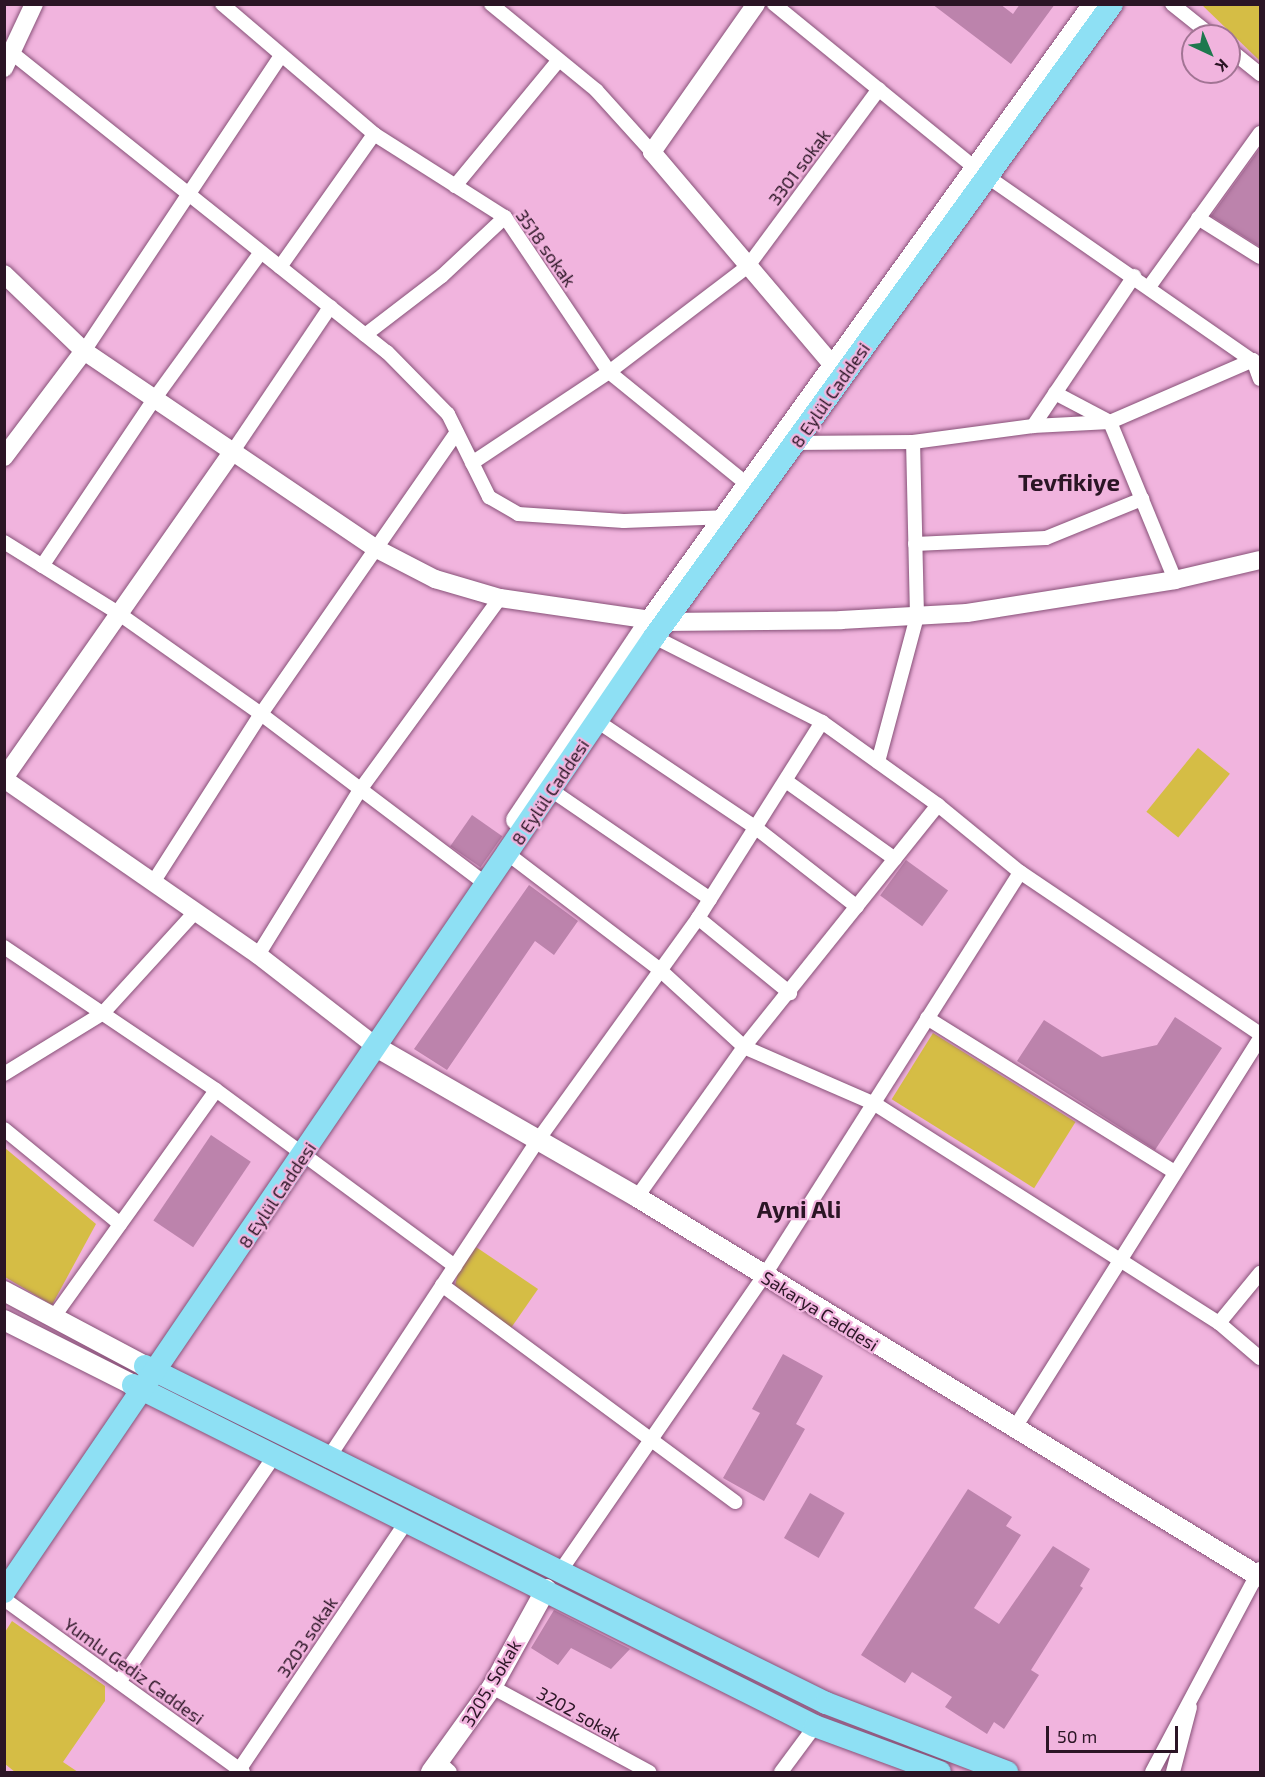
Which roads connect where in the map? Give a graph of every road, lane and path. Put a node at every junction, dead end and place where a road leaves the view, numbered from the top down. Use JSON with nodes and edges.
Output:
{"nodes":[{"id":1,"x":34,"y":4,"type":"edge"},
{"id":2,"x":222,"y":4,"type":"edge"},
{"id":3,"x":756,"y":4,"type":"edge"},
{"id":4,"x":774,"y":4,"type":"edge"},
{"id":5,"x":1093,"y":4,"type":"edge"},
{"id":6,"x":1112,"y":4,"type":"edge"},
{"id":7,"x":1172,"y":4,"type":"edge"},
{"id":8,"x":492,"y":5,"type":"edge"},
{"id":9,"x":1197,"y":24,"type":"edge"},
{"id":10,"x":282,"y":56,"type":"junction"},
{"id":11,"x":1241,"y":59,"type":"edge"},
{"id":12,"x":8,"y":60,"type":"edge"},
{"id":13,"x":559,"y":60,"type":"junction"},
{"id":14,"x":1260,"y":74,"type":"edge"},
{"id":15,"x":879,"y":89,"type":"junction"},
{"id":16,"x":374,"y":134,"type":"junction"},
{"id":17,"x":1260,"y":134,"type":"edge"},
{"id":18,"x":652,"y":152,"type":"junction"},
{"id":19,"x":980,"y":172,"type":"junction"},
{"id":20,"x":455,"y":186,"type":"junction"},
{"id":21,"x":188,"y":194,"type":"junction"},
{"id":22,"x":505,"y":217,"type":"junction"},
{"id":23,"x":1198,"y":218,"type":"junction"},
{"id":24,"x":261,"y":252,"type":"junction"},
{"id":25,"x":1260,"y":257,"type":"edge"},
{"id":26,"x":748,"y":266,"type":"junction"},
{"id":27,"x":280,"y":267,"type":"junction"},
{"id":28,"x":4,"y":274,"type":"edge"},
{"id":29,"x":1134,"y":276,"type":"junction"},
{"id":30,"x":1149,"y":287,"type":"junction"},
{"id":31,"x":330,"y":307,"type":"junction"},
{"id":32,"x":365,"y":334,"type":"junction"},
{"id":33,"x":84,"y":351,"type":"junction"},
{"id":34,"x":1257,"y":363,"type":"edge"},
{"id":35,"x":838,"y":371,"type":"junction"},
{"id":36,"x":609,"y":372,"type":"junction"},
{"id":37,"x":1260,"y":379,"type":"edge"},
{"id":38,"x":1055,"y":393,"type":"junction"},
{"id":39,"x":155,"y":398,"type":"junction"},
{"id":40,"x":1110,"y":422,"type":"junction"},
{"id":41,"x":1033,"y":426,"type":"junction"},
{"id":42,"x":457,"y":432,"type":"junction"},
{"id":43,"x":913,"y":442,"type":"junction"},
{"id":44,"x":787,"y":443,"type":"junction"},
{"id":45,"x":233,"y":451,"type":"junction"},
{"id":46,"x":4,"y":457,"type":"edge"},
{"id":47,"x":472,"y":463,"type":"junction"},
{"id":48,"x":754,"y":490,"type":"junction"},
{"id":49,"x":1142,"y":499,"type":"junction"},
{"id":50,"x":734,"y":517,"type":"junction"},
{"id":51,"x":4,"y":542,"type":"edge"},
{"id":52,"x":915,"y":544,"type":"junction"},
{"id":53,"x":375,"y":548,"type":"junction"},
{"id":54,"x":1260,"y":560,"type":"edge"},
{"id":55,"x":42,"y":566,"type":"junction"},
{"id":56,"x":1175,"y":580,"type":"junction"},
{"id":57,"x":500,"y":598,"type":"junction"},
{"id":58,"x":118,"y":613,"type":"junction"},
{"id":59,"x":917,"y":616,"type":"junction"},
{"id":60,"x":656,"y":627,"type":"junction"},
{"id":61,"x":261,"y":714,"type":"junction"},
{"id":62,"x":597,"y":721,"type":"junction"},
{"id":63,"x":822,"y":722,"type":"junction"},
{"id":64,"x":878,"y":762,"type":"junction"},
{"id":65,"x":4,"y":778,"type":"edge"},
{"id":66,"x":786,"y":781,"type":"junction"},
{"id":67,"x":360,"y":790,"type":"junction"},
{"id":68,"x":551,"y":790,"type":"junction"},
{"id":69,"x":938,"y":805,"type":"junction"},
{"id":70,"x":756,"y":828,"type":"junction"},
{"id":71,"x":508,"y":854,"type":"junction"},
{"id":72,"x":895,"y":859,"type":"junction"},
{"id":73,"x":1020,"y":872,"type":"junction"},
{"id":74,"x":154,"y":881,"type":"junction"},
{"id":75,"x":482,"y":881,"type":"junction"},
{"id":76,"x":710,"y":899,"type":"junction"},
{"id":77,"x":857,"y":907,"type":"junction"},
{"id":78,"x":196,"y":911,"type":"junction"},
{"id":79,"x":698,"y":918,"type":"junction"},
{"id":80,"x":4,"y":947,"type":"edge"},
{"id":81,"x":258,"y":955,"type":"junction"},
{"id":82,"x":659,"y":969,"type":"junction"},
{"id":83,"x":790,"y":993,"type":"junction"},
{"id":84,"x":103,"y":1013,"type":"junction"},
{"id":85,"x":927,"y":1018,"type":"junction"},
{"id":86,"x":1260,"y":1036,"type":"edge"},
{"id":87,"x":373,"y":1045,"type":"junction"},
{"id":88,"x":744,"y":1047,"type":"junction"},
{"id":89,"x":4,"y":1074,"type":"edge"},
{"id":90,"x":216,"y":1090,"type":"junction"},
{"id":91,"x":875,"y":1104,"type":"junction"},
{"id":92,"x":4,"y":1128,"type":"edge"},
{"id":93,"x":538,"y":1140,"type":"junction"},
{"id":94,"x":300,"y":1152,"type":"junction"},
{"id":95,"x":1174,"y":1172,"type":"junction"},
{"id":96,"x":637,"y":1197,"type":"junction"},
{"id":97,"x":120,"y":1224,"type":"junction"},
{"id":98,"x":1118,"y":1261,"type":"junction"},
{"id":99,"x":455,"y":1266,"type":"junction"},
{"id":100,"x":1260,"y":1273,"type":"edge"},
{"id":101,"x":764,"y":1276,"type":"junction"},
{"id":102,"x":442,"y":1285,"type":"junction"},
{"id":103,"x":4,"y":1291,"type":"edge"},
{"id":104,"x":53,"y":1318,"type":"junction"},
{"id":105,"x":4,"y":1320,"type":"edge"},
{"id":106,"x":1219,"y":1323,"type":"junction"},
{"id":107,"x":1260,"y":1358,"type":"edge"},
{"id":108,"x":144,"y":1378,"type":"junction"},
{"id":109,"x":1014,"y":1430,"type":"junction"},
{"id":110,"x":651,"y":1437,"type":"junction"},
{"id":111,"x":275,"y":1455,"type":"junction"},
{"id":112,"x":327,"y":1460,"type":"junction"},
{"id":113,"x":735,"y":1502,"type":"dead end"},
{"id":114,"x":405,"y":1524,"type":"junction"},
{"id":115,"x":4,"y":1573,"type":"edge"},
{"id":116,"x":1259,"y":1574,"type":"edge"},
{"id":117,"x":553,"y":1581,"type":"junction"},
{"id":118,"x":4,"y":1592,"type":"edge"},
{"id":119,"x":4,"y":1599,"type":"edge"},
{"id":120,"x":119,"y":1682,"type":"junction"},
{"id":121,"x":492,"y":1687,"type":"junction"},
{"id":122,"x":829,"y":1704,"type":"junction"},
{"id":123,"x":1190,"y":1705,"type":"junction"},
{"id":124,"x":815,"y":1726,"type":"junction"},
{"id":125,"x":440,"y":1769,"type":"edge"},
{"id":126,"x":241,"y":1771,"type":"edge"},
{"id":127,"x":649,"y":1773,"type":"edge"},
{"id":128,"x":781,"y":1773,"type":"edge"},
{"id":129,"x":939,"y":1773,"type":"edge"},
{"id":130,"x":1007,"y":1773,"type":"edge"},
{"id":131,"x":1152,"y":1773,"type":"edge"},
{"id":132,"x":1173,"y":1773,"type":"edge"}],
"edges":[{"from":1,"to":12,"type":"street"},
{"from":2,"to":10,"type":"street","name":"3518 sokak"},
{"from":3,"to":18,"type":"street"},
{"from":4,"to":15,"type":"street"},
{"from":5,"to":19,"type":"main road"},
{"from":6,"to":19,"type":"main road","name":"8 Eylül Caddesi"},
{"from":7,"to":9,"type":"street"},
{"from":8,"to":13,"type":"street"},
{"from":10,"to":16,"type":"street","name":"3518 sokak"},
{"from":10,"to":21,"type":"street"},
{"from":11,"to":14,"type":"street"},
{"from":12,"to":21,"type":"street"},
{"from":13,"to":18,"type":"street"},
{"from":13,"to":20,"type":"street"},
{"from":15,"to":19,"type":"street"},
{"from":15,"to":26,"type":"street","name":"3301 sokak"},
{"from":16,"to":20,"type":"street","name":"3518 sokak"},
{"from":16,"to":27,"type":"street"},
{"from":17,"to":23,"type":"street"},
{"from":18,"to":26,"type":"street"},
{"from":19,"to":29,"type":"street"},
{"from":19,"to":35,"type":"main road","name":"8 Eylül Caddesi"},
{"from":20,"to":22,"type":"street","name":"3518 sokak"},
{"from":21,"to":24,"type":"street"},
{"from":21,"to":33,"type":"street"},
{"from":22,"to":32,"type":"street"},
{"from":22,"to":36,"type":"street","name":"3518 sokak"},
{"from":23,"to":25,"type":"street"},
{"from":23,"to":30,"type":"street"},
{"from":24,"to":27,"type":"street"},
{"from":24,"to":39,"type":"street"},
{"from":26,"to":35,"type":"street"},
{"from":26,"to":36,"type":"street","name":"3301 sokak"},
{"from":27,"to":31,"type":"street"},
{"from":28,"to":33,"type":"street"},
{"from":29,"to":30,"type":"street"},
{"from":29,"to":38,"type":"street"},
{"from":30,"to":34,"type":"street"},
{"from":31,"to":32,"type":"street"},
{"from":31,"to":45,"type":"street"},
{"from":32,"to":42,"type":"street"},
{"from":33,"to":39,"type":"street"},
{"from":33,"to":46,"type":"street"},
{"from":34,"to":37,"type":"street"},
{"from":34,"to":40,"type":"street"},
{"from":35,"to":44,"type":"main road","name":"8 Eylül Caddesi"},
{"from":36,"to":47,"type":"street","name":"3301 sokak"},
{"from":36,"to":48,"type":"street","name":"3518 sokak"},
{"from":38,"to":40,"type":"street"},
{"from":38,"to":41,"type":"street"},
{"from":39,"to":45,"type":"street"},
{"from":39,"to":55,"type":"street"},
{"from":40,"to":41,"type":"street"},
{"from":40,"to":49,"type":"street"},
{"from":41,"to":43,"type":"street"},
{"from":42,"to":47,"type":"street"},
{"from":42,"to":53,"type":"street"},
{"from":43,"to":44,"type":"street"},
{"from":43,"to":52,"type":"street"},
{"from":44,"to":48,"type":"main road","name":"8 Eylül Caddesi"},
{"from":45,"to":53,"type":"street"},
{"from":45,"to":58,"type":"street"},
{"from":47,"to":50,"type":"street"},
{"from":48,"to":50,"type":"main road","name":"8 Eylül Caddesi"},
{"from":49,"to":52,"type":"street"},
{"from":49,"to":56,"type":"street"},
{"from":50,"to":60,"type":"main road","name":"8 Eylül Caddesi"},
{"from":51,"to":55,"type":"street"},
{"from":52,"to":59,"type":"street"},
{"from":53,"to":57,"type":"street"},
{"from":53,"to":61,"type":"street"},
{"from":54,"to":56,"type":"street"},
{"from":55,"to":58,"type":"street"},
{"from":56,"to":59,"type":"street"},
{"from":57,"to":60,"type":"street"},
{"from":57,"to":67,"type":"street"},
{"from":58,"to":61,"type":"street"},
{"from":58,"to":65,"type":"street"},
{"from":59,"to":60,"type":"street"},
{"from":59,"to":64,"type":"street"},
{"from":60,"to":62,"type":"main road","name":"8 Eylül Caddesi"},
{"from":60,"to":63,"type":"street"},
{"from":60,"to":75,"type":"main road"},
{"from":61,"to":67,"type":"street"},
{"from":61,"to":74,"type":"street"},
{"from":62,"to":68,"type":"main road","name":"8 Eylül Caddesi"},
{"from":62,"to":70,"type":"street"},
{"from":63,"to":64,"type":"street"},
{"from":63,"to":66,"type":"street"},
{"from":64,"to":69,"type":"street"},
{"from":65,"to":74,"type":"street"},
{"from":66,"to":70,"type":"street"},
{"from":66,"to":72,"type":"street"},
{"from":67,"to":75,"type":"street"},
{"from":67,"to":81,"type":"street"},
{"from":68,"to":71,"type":"main road","name":"8 Eylül Caddesi"},
{"from":68,"to":76,"type":"street"},
{"from":69,"to":72,"type":"street"},
{"from":69,"to":73,"type":"street"},
{"from":70,"to":76,"type":"street"},
{"from":70,"to":77,"type":"street"},
{"from":71,"to":75,"type":"main road","name":"8 Eylül Caddesi"},
{"from":71,"to":82,"type":"street"},
{"from":72,"to":77,"type":"street"},
{"from":73,"to":85,"type":"street"},
{"from":73,"to":86,"type":"street"},
{"from":74,"to":78,"type":"street"},
{"from":75,"to":87,"type":"main road","name":"8 Eylül Caddesi"},
{"from":76,"to":79,"type":"street"},
{"from":77,"to":83,"type":"street"},
{"from":78,"to":81,"type":"street"},
{"from":78,"to":84,"type":"street"},
{"from":79,"to":82,"type":"street"},
{"from":79,"to":83,"type":"street"},
{"from":80,"to":84,"type":"street"},
{"from":81,"to":87,"type":"street"},
{"from":82,"to":88,"type":"street"},
{"from":82,"to":93,"type":"street"},
{"from":83,"to":88,"type":"street"},
{"from":84,"to":89,"type":"street"},
{"from":84,"to":90,"type":"street"},
{"from":85,"to":91,"type":"street"},
{"from":85,"to":95,"type":"street"},
{"from":86,"to":95,"type":"street"},
{"from":87,"to":93,"type":"main road","name":"Sakarya Caddesi"},
{"from":87,"to":94,"type":"main road","name":"8 Eylül Caddesi"},
{"from":88,"to":91,"type":"street"},
{"from":88,"to":96,"type":"street"},
{"from":90,"to":94,"type":"street"},
{"from":90,"to":97,"type":"street"},
{"from":91,"to":98,"type":"street"},
{"from":91,"to":101,"type":"street"},
{"from":92,"to":97,"type":"street"},
{"from":93,"to":96,"type":"main road","name":"Sakarya Caddesi"},
{"from":93,"to":99,"type":"street"},
{"from":94,"to":99,"type":"street"},
{"from":94,"to":108,"type":"main road","name":"8 Eylül Caddesi"},
{"from":95,"to":98,"type":"street"},
{"from":96,"to":101,"type":"main road","name":"Sakarya Caddesi"},
{"from":97,"to":104,"type":"street"},
{"from":98,"to":106,"type":"street"},
{"from":98,"to":109,"type":"street"},
{"from":99,"to":102,"type":"street"},
{"from":100,"to":106,"type":"street"},
{"from":101,"to":109,"type":"main road","name":"Sakarya Caddesi"},
{"from":101,"to":110,"type":"street"},
{"from":102,"to":110,"type":"street"},
{"from":102,"to":112,"type":"street"},
{"from":103,"to":104,"type":"main road"},
{"from":104,"to":108,"type":"main road"},
{"from":105,"to":108,"type":"main road"},
{"from":106,"to":107,"type":"street"},
{"from":108,"to":111,"type":"main road"},
{"from":108,"to":112,"type":"main road"},
{"from":108,"to":115,"type":"main road"},
{"from":108,"to":118,"type":"main road","name":"8 Eylül Caddesi"},
{"from":109,"to":116,"type":"main road","name":"Sakarya Caddesi"},
{"from":110,"to":113,"type":"street"},
{"from":110,"to":117,"type":"street"},
{"from":111,"to":114,"type":"main road"},
{"from":111,"to":120,"type":"street"},
{"from":112,"to":117,"type":"main road"},
{"from":114,"to":117,"type":"main road"},
{"from":114,"to":126,"type":"street","name":"3203 sokak"},
{"from":116,"to":123,"type":"street"},
{"from":117,"to":121,"type":"main road","name":"3205. Sokak"},
{"from":117,"to":122,"type":"main road"},
{"from":117,"to":124,"type":"main road"},
{"from":119,"to":120,"type":"street","name":"Yumlu Gediz Caddesi"},
{"from":120,"to":126,"type":"street","name":"Yumlu Gediz Caddesi"},
{"from":121,"to":125,"type":"main road","name":"3205. Sokak"},
{"from":121,"to":127,"type":"street","name":"3202 sokak"},
{"from":122,"to":124,"type":"main road"},
{"from":122,"to":130,"type":"main road"},
{"from":123,"to":131,"type":"street"},
{"from":123,"to":132,"type":"street"},
{"from":124,"to":128,"type":"street"},
{"from":124,"to":129,"type":"main road"}]}
